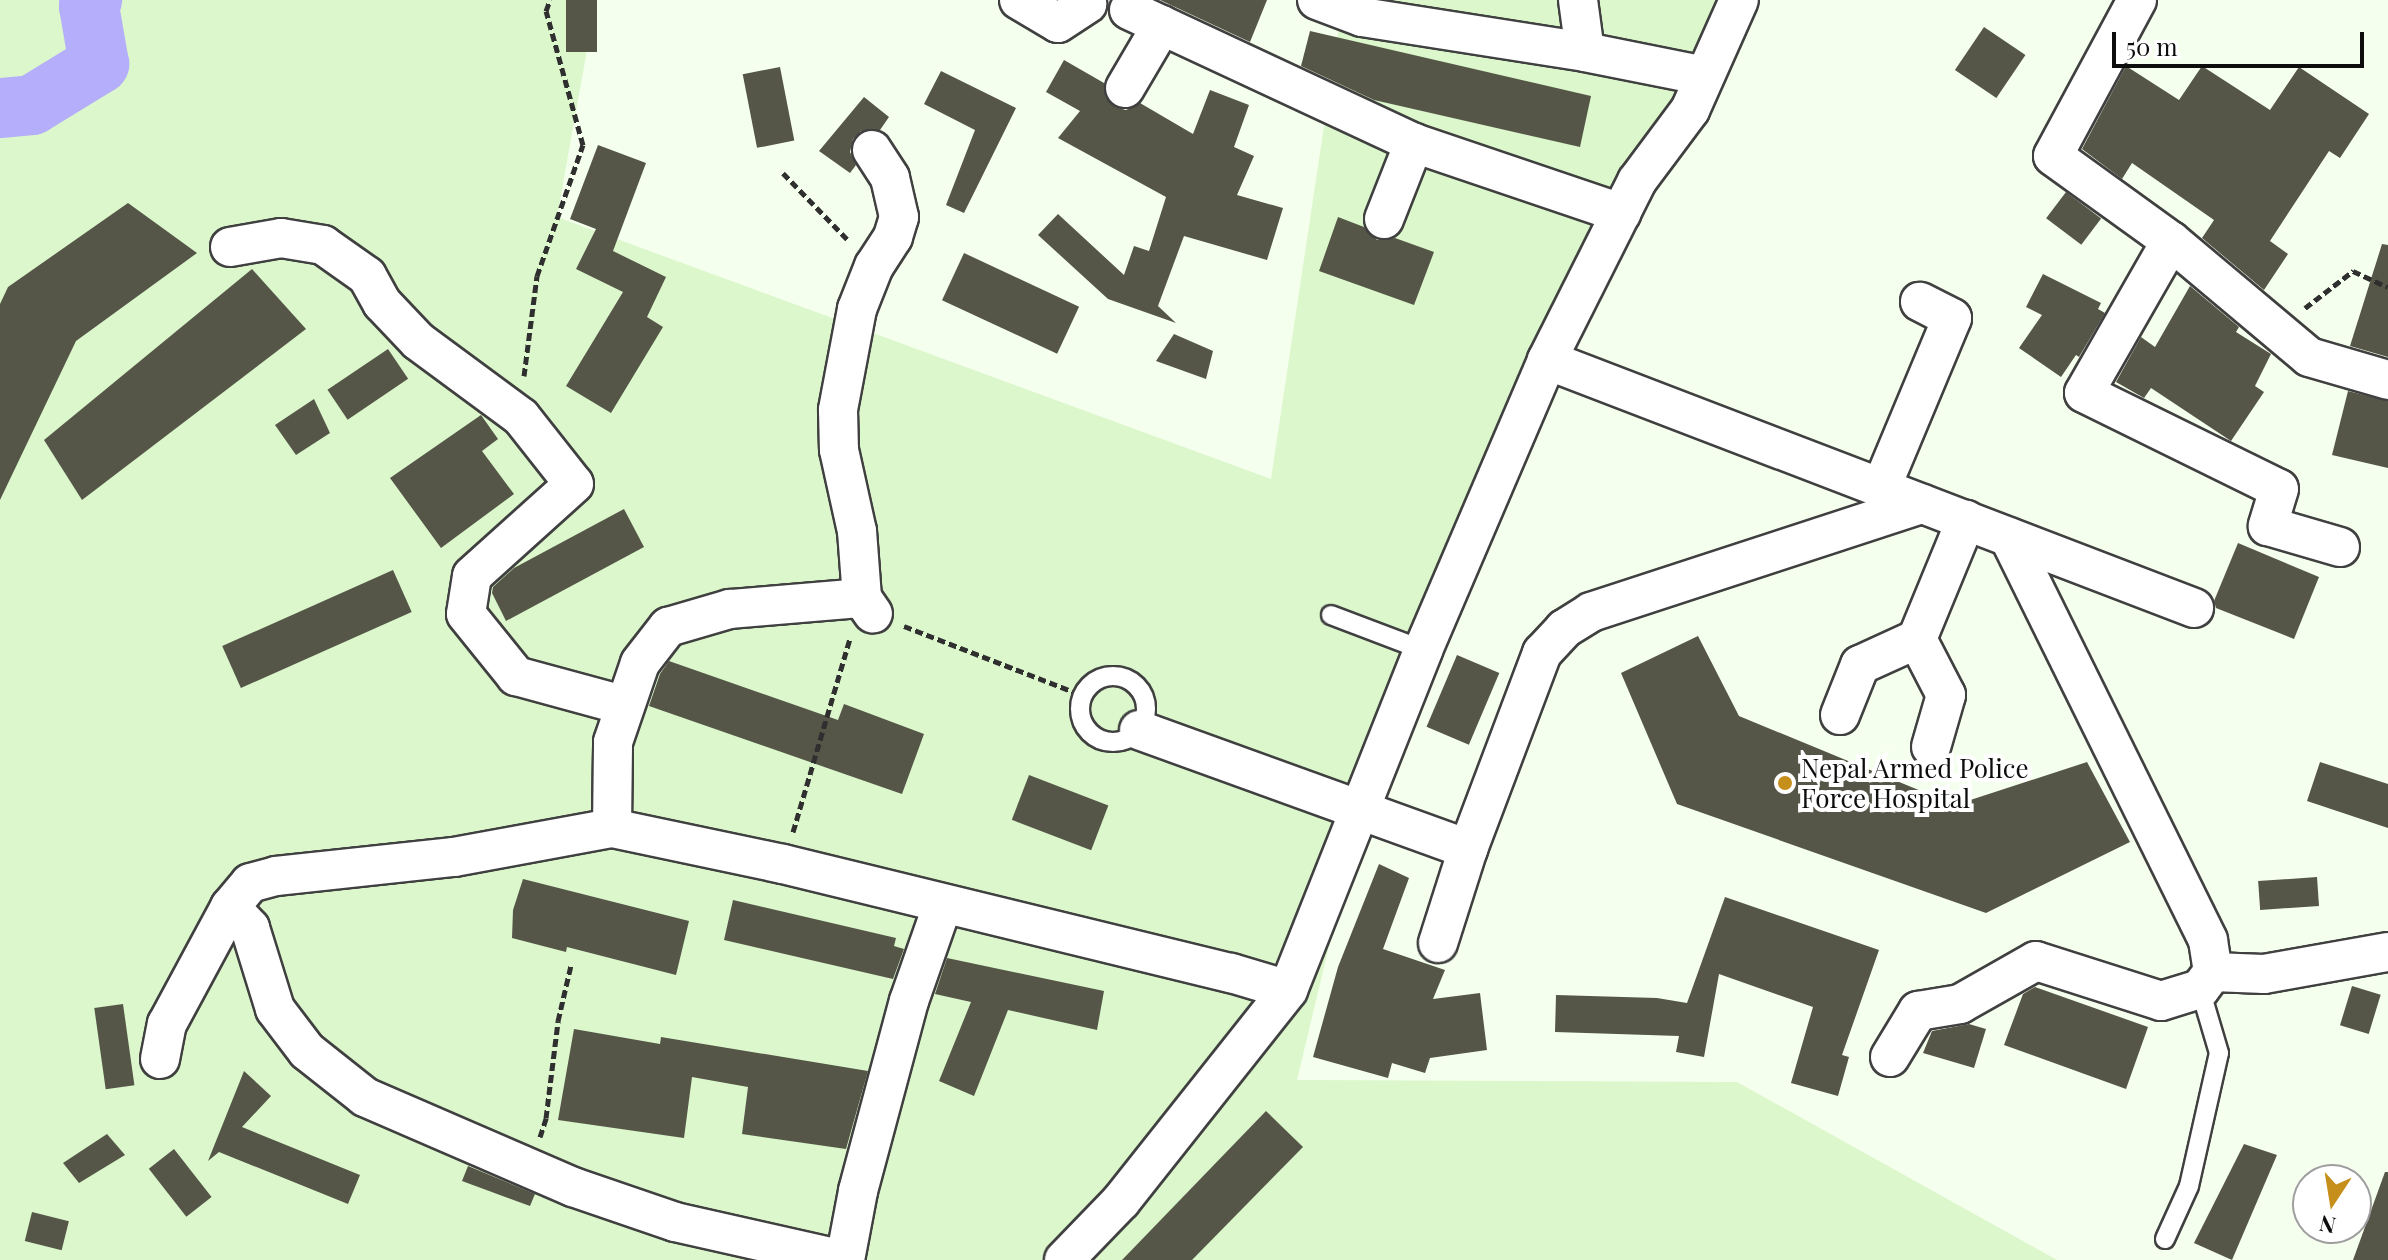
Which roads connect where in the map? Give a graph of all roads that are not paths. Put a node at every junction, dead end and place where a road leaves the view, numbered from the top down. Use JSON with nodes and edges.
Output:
{"nodes":[{"id":1,"x":1019,"y":0,"type":"edge"},
{"id":2,"x":1317,"y":0,"type":"edge"},
{"id":3,"x":1578,"y":0,"type":"edge"},
{"id":4,"x":1739,"y":0,"type":"edge"},
{"id":5,"x":2137,"y":0,"type":"edge"},
{"id":6,"x":1087,"y":4,"type":"dead end"},
{"id":7,"x":1585,"y":52,"type":"junction"},
{"id":8,"x":1705,"y":76,"type":"junction"},
{"id":9,"x":1125,"y":88,"type":"dead end"},
{"id":10,"x":1414,"y":143,"type":"junction"},
{"id":11,"x":872,"y":150,"type":"dead end"},
{"id":12,"x":1621,"y":213,"type":"junction"},
{"id":13,"x":1384,"y":219,"type":"dead end"},
{"id":14,"x":2171,"y":241,"type":"junction"},
{"id":15,"x":230,"y":247,"type":"dead end"},
{"id":16,"x":1920,"y":302,"type":"dead end"},
{"id":17,"x":1547,"y":360,"type":"junction"},
{"id":18,"x":2388,"y":380,"type":"edge"},
{"id":19,"x":1881,"y":488,"type":"junction"},
{"id":20,"x":1922,"y":504,"type":"junction"},
{"id":21,"x":1966,"y":520,"type":"junction"},
{"id":22,"x":2009,"y":537,"type":"junction"},
{"id":23,"x":2340,"y":547,"type":"dead end"},
{"id":24,"x":2194,"y":608,"type":"dead end"},
{"id":25,"x":1331,"y":615,"type":"dead end"},
{"id":26,"x":1917,"y":639,"type":"junction"},
{"id":27,"x":1423,"y":650,"type":"junction"},
{"id":28,"x":623,"y":705,"type":"junction"},
{"id":29,"x":1840,"y":715,"type":"dead end"},
{"id":30,"x":1139,"y":730,"type":"junction"},
{"id":31,"x":1931,"y":747,"type":"dead end"},
{"id":32,"x":1361,"y":812,"type":"junction"},
{"id":33,"x":612,"y":828,"type":"junction"},
{"id":34,"x":1468,"y":849,"type":"junction"},
{"id":35,"x":943,"y":904,"type":"junction"},
{"id":36,"x":230,"y":907,"type":"junction"},
{"id":37,"x":1438,"y":943,"type":"dead end"},
{"id":38,"x":2388,"y":952,"type":"edge"},
{"id":39,"x":2206,"y":980,"type":"junction"},
{"id":40,"x":1288,"y":990,"type":"junction"},
{"id":41,"x":1890,"y":1057,"type":"dead end"},
{"id":42,"x":160,"y":1059,"type":"dead end"},
{"id":43,"x":2165,"y":1239,"type":"dead end"},
{"id":44,"x":844,"y":1260,"type":"edge"},
{"id":45,"x":1064,"y":1260,"type":"edge"}],
"edges":[{"from":1,"to":6,"type":"street"},
{"from":2,"to":7,"type":"street"},
{"from":3,"to":7,"type":"street"},
{"from":4,"to":8,"type":"street"},
{"from":5,"to":14,"type":"street"},
{"from":7,"to":8,"type":"street"},
{"from":8,"to":12,"type":"street"},
{"from":9,"to":10,"type":"street"},
{"from":10,"to":12,"type":"street"},
{"from":10,"to":13,"type":"street"},
{"from":11,"to":28,"type":"street"},
{"from":12,"to":17,"type":"street"},
{"from":14,"to":18,"type":"street"},
{"from":14,"to":23,"type":"street"},
{"from":15,"to":28,"type":"street"},
{"from":16,"to":19,"type":"street"},
{"from":17,"to":19,"type":"street"},
{"from":17,"to":27,"type":"street"},
{"from":19,"to":20,"type":"street"},
{"from":20,"to":21,"type":"street"},
{"from":20,"to":34,"type":"street"},
{"from":21,"to":22,"type":"street"},
{"from":21,"to":26,"type":"street"},
{"from":22,"to":24,"type":"street"},
{"from":22,"to":39,"type":"street"},
{"from":25,"to":27,"type":"lane"},
{"from":26,"to":29,"type":"street"},
{"from":26,"to":31,"type":"street"},
{"from":27,"to":32,"type":"street"},
{"from":28,"to":33,"type":"street"},
{"from":30,"to":30,"type":"lane"},
{"from":30,"to":32,"type":"street"},
{"from":32,"to":34,"type":"street"},
{"from":32,"to":40,"type":"street"},
{"from":33,"to":35,"type":"street"},
{"from":33,"to":36,"type":"street"},
{"from":34,"to":37,"type":"street"},
{"from":35,"to":40,"type":"street"},
{"from":35,"to":44,"type":"street"},
{"from":36,"to":42,"type":"street"},
{"from":36,"to":44,"type":"street"},
{"from":38,"to":39,"type":"street"},
{"from":39,"to":41,"type":"street"},
{"from":39,"to":43,"type":"lane"},
{"from":40,"to":45,"type":"street"}]}
